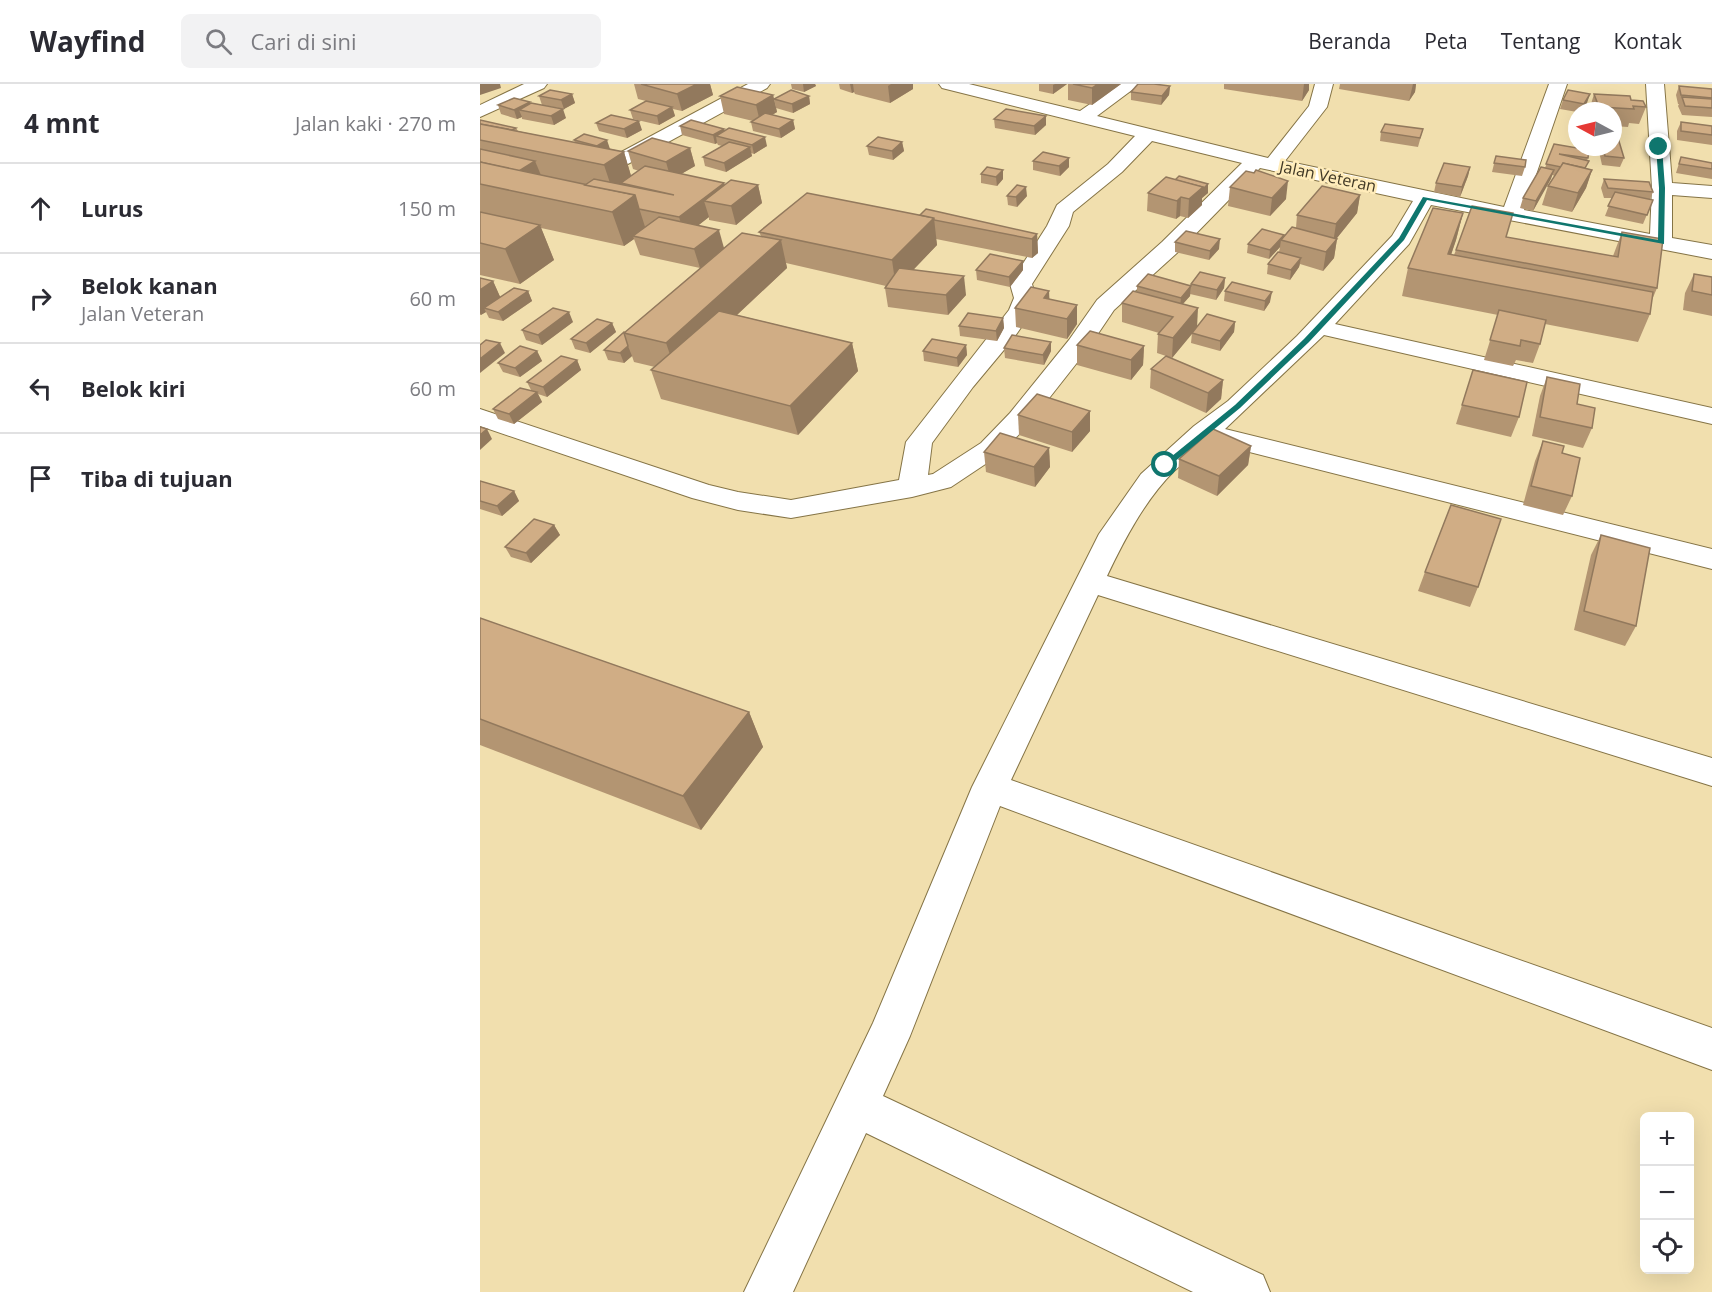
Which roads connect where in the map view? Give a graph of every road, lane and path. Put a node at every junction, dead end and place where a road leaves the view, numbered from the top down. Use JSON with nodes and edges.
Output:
{"nodes":[{"id":1,"x":538,"y":84,"type":"edge"},
{"id":2,"x":761,"y":84,"type":"edge"},
{"id":3,"x":948,"y":84,"type":"edge"},
{"id":4,"x":1131,"y":84,"type":"edge"},
{"id":5,"x":1324,"y":84,"type":"edge"},
{"id":6,"x":1558,"y":84,"type":"edge"},
{"id":7,"x":1655,"y":84,"type":"edge"},
{"id":8,"x":480,"y":112,"type":"edge"},
{"id":9,"x":1082,"y":118,"type":"junction"},
{"id":10,"x":1147,"y":135,"type":"junction"},
{"id":11,"x":619,"y":161,"type":"edge"},
{"id":12,"x":1264,"y":163,"type":"junction"},
{"id":13,"x":1662,"y":188,"type":"junction"},
{"id":14,"x":1712,"y":192,"type":"edge"},
{"id":15,"x":1425,"y":198,"type":"junction"},
{"id":16,"x":1512,"y":214,"type":"junction"},
{"id":17,"x":1662,"y":242,"type":"junction"},
{"id":18,"x":1712,"y":252,"type":"edge"},
{"id":19,"x":1319,"y":327,"type":"junction"},
{"id":20,"x":1712,"y":416,"type":"edge"},
{"id":21,"x":480,"y":417,"type":"edge"},
{"id":22,"x":1203,"y":432,"type":"junction"},
{"id":23,"x":912,"y":488,"type":"junction"},
{"id":24,"x":1712,"y":559,"type":"edge"},
{"id":25,"x":1091,"y":582,"type":"junction"},
{"id":26,"x":1712,"y":772,"type":"edge"},
{"id":27,"x":990,"y":787,"type":"junction"},
{"id":28,"x":1712,"y":1049,"type":"edge"},
{"id":29,"x":856,"y":1106,"type":"junction"},
{"id":30,"x":768,"y":1292,"type":"edge"},
{"id":31,"x":1246,"y":1292,"type":"edge"}],
"edges":[{"from":1,"to":8,"type":"street"},
{"from":2,"to":11,"type":"street"},
{"from":3,"to":9,"type":"street","name":"Jalan Veteran"},
{"from":4,"to":9,"type":"street"},
{"from":5,"to":12,"type":"street"},
{"from":6,"to":16,"type":"street"},
{"from":7,"to":13,"type":"street"},
{"from":9,"to":10,"type":"street","name":"Jalan Veteran"},
{"from":10,"to":12,"type":"street","name":"Jalan Veteran"},
{"from":10,"to":23,"type":"street"},
{"from":12,"to":15,"type":"street","name":"Jalan Veteran"},
{"from":12,"to":23,"type":"street"},
{"from":13,"to":14,"type":"street"},
{"from":13,"to":17,"type":"street"},
{"from":15,"to":16,"type":"street","name":"Jalan Veteran"},
{"from":15,"to":19,"type":"street"},
{"from":16,"to":17,"type":"street","name":"Jalan Veteran"},
{"from":17,"to":18,"type":"street","name":"Jalan Veteran"},
{"from":19,"to":20,"type":"street"},
{"from":19,"to":22,"type":"street"},
{"from":21,"to":23,"type":"street"},
{"from":22,"to":24,"type":"street"},
{"from":22,"to":25,"type":"street"},
{"from":25,"to":26,"type":"street"},
{"from":25,"to":27,"type":"street"},
{"from":27,"to":28,"type":"street"},
{"from":27,"to":29,"type":"street"},
{"from":29,"to":30,"type":"street"},
{"from":29,"to":31,"type":"street"}]}
